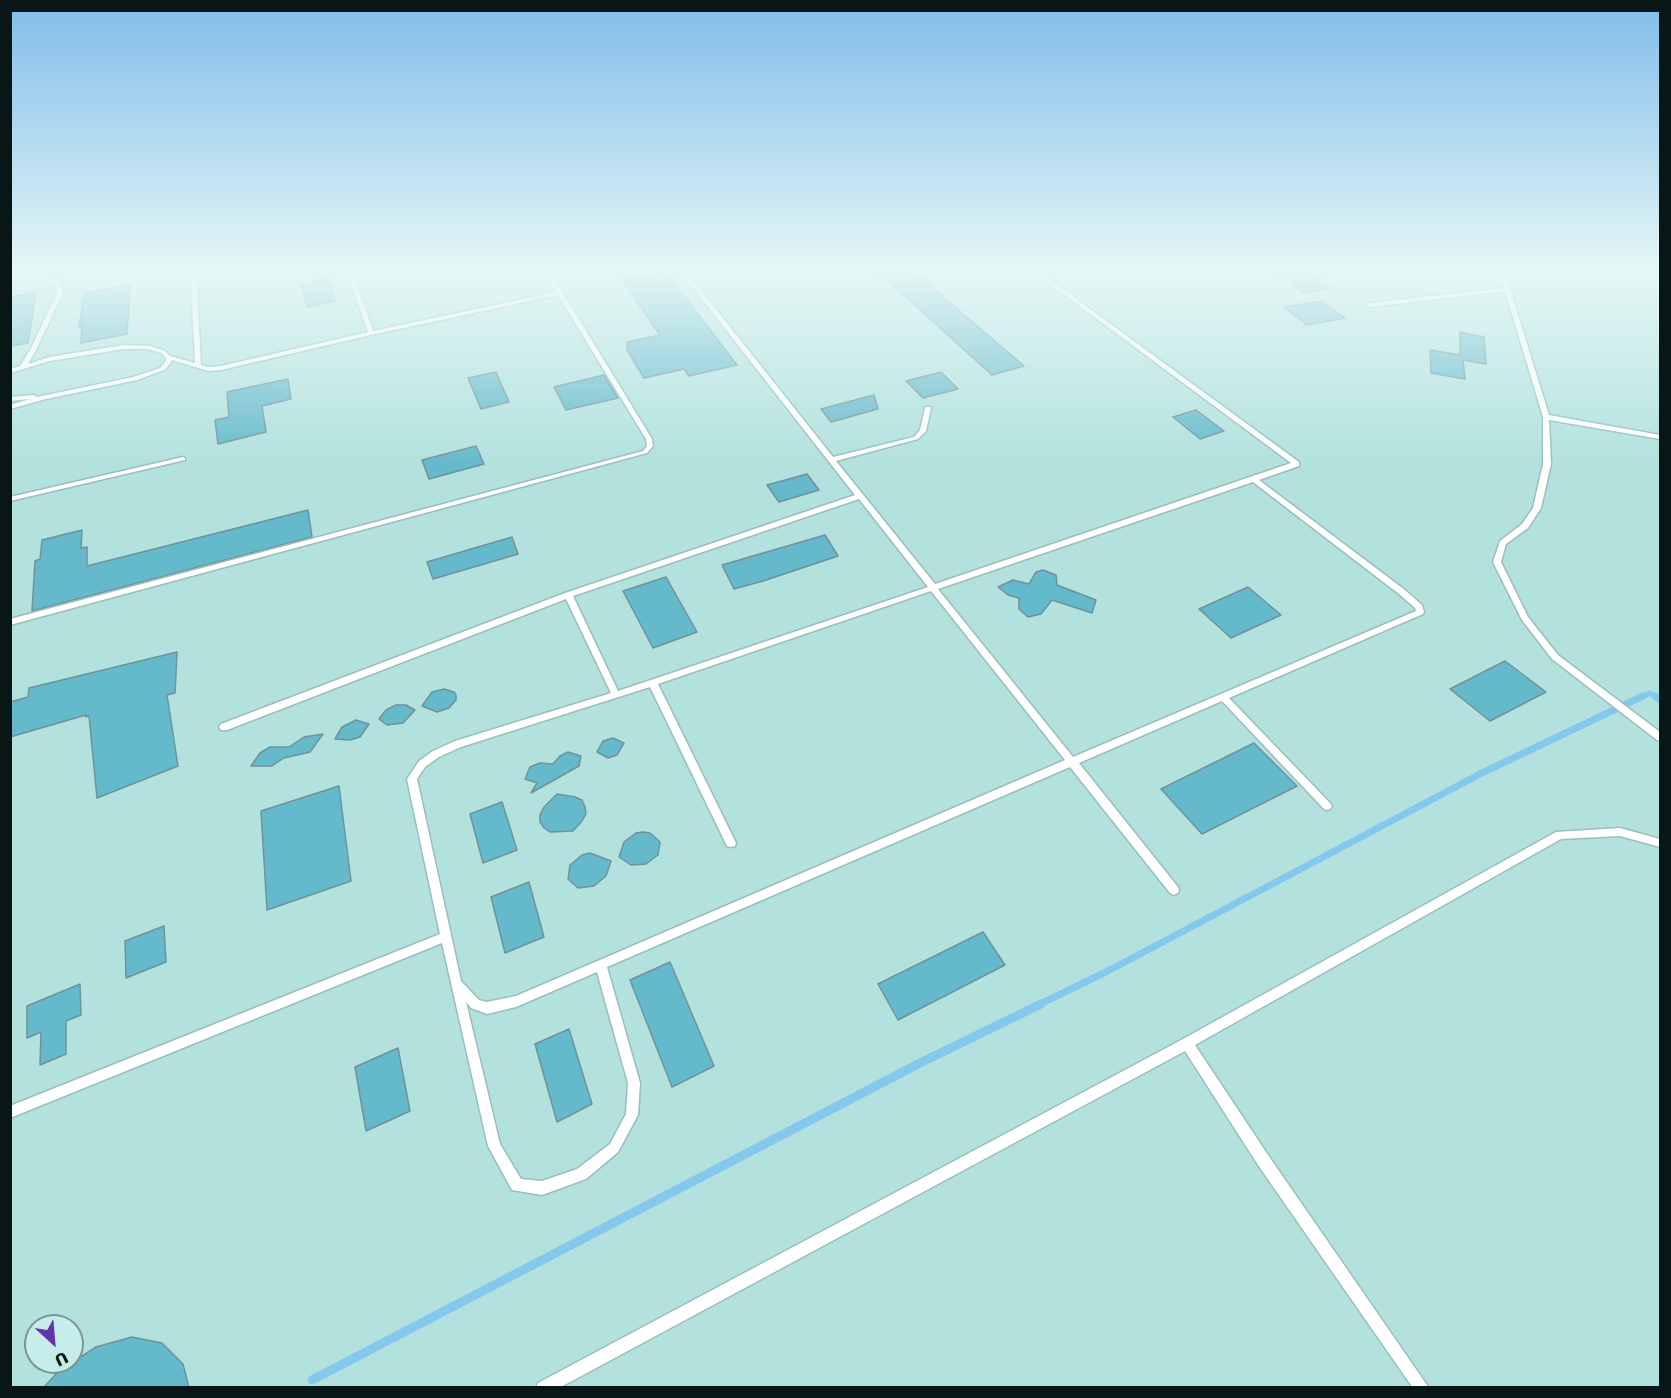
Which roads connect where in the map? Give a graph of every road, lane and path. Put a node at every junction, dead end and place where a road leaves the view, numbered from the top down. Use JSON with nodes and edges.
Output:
{"nodes":[{"id":1,"x":40,"y":335,"type":"edge"},
{"id":2,"x":196,"y":335,"type":"edge"},
{"id":3,"x":361,"y":335,"type":"edge"},
{"id":4,"x":586,"y":335,"type":"edge"},
{"id":5,"x":733,"y":335,"type":"edge"},
{"id":6,"x":1122,"y":335,"type":"edge"},
{"id":7,"x":1521,"y":335,"type":"edge"},
{"id":8,"x":168,"y":357,"type":"junction"},
{"id":9,"x":198,"y":365,"type":"junction"},
{"id":10,"x":23,"y":366,"type":"junction"},
{"id":11,"x":10,"y":371,"type":"edge"},
{"id":12,"x":45,"y":398,"type":"junction"},
{"id":13,"x":10,"y":399,"type":"edge"},
{"id":14,"x":10,"y":407,"type":"edge"},
{"id":15,"x":928,"y":408,"type":"dead end"},
{"id":16,"x":1546,"y":417,"type":"junction"},
{"id":17,"x":1660,"y":437,"type":"edge"},
{"id":18,"x":183,"y":459,"type":"dead end"},
{"id":19,"x":831,"y":460,"type":"junction"},
{"id":20,"x":1254,"y":479,"type":"junction"},
{"id":21,"x":860,"y":496,"type":"junction"},
{"id":22,"x":10,"y":498,"type":"edge"},
{"id":23,"x":933,"y":586,"type":"junction"},
{"id":24,"x":568,"y":595,"type":"junction"},
{"id":25,"x":10,"y":622,"type":"edge"},
{"id":26,"x":653,"y":683,"type":"junction"},
{"id":27,"x":616,"y":695,"type":"junction"},
{"id":28,"x":1222,"y":697,"type":"junction"},
{"id":29,"x":224,"y":727,"type":"dead end"},
{"id":30,"x":1658,"y":735,"type":"edge"},
{"id":31,"x":1070,"y":761,"type":"junction"},
{"id":32,"x":1327,"y":806,"type":"dead end"},
{"id":33,"x":731,"y":843,"type":"dead end"},
{"id":34,"x":1660,"y":843,"type":"edge"},
{"id":35,"x":1174,"y":890,"type":"dead end"},
{"id":36,"x":445,"y":937,"type":"junction"},
{"id":37,"x":601,"y":965,"type":"junction"},
{"id":38,"x":456,"y":984,"type":"junction"},
{"id":39,"x":1187,"y":1043,"type":"junction"},
{"id":40,"x":10,"y":1112,"type":"edge"},
{"id":41,"x":543,"y":1388,"type":"edge"},
{"id":42,"x":1422,"y":1388,"type":"edge"}],
"edges":[{"from":1,"to":10,"type":"lane"},
{"from":2,"to":9,"type":"lane"},
{"from":3,"to":9,"type":"lane"},
{"from":4,"to":25,"type":"lane"},
{"from":5,"to":19,"type":"lane"},
{"from":6,"to":20,"type":"lane"},
{"from":7,"to":16,"type":"lane"},
{"from":8,"to":9,"type":"lane"},
{"from":8,"to":10,"type":"lane"},
{"from":8,"to":12,"type":"lane"},
{"from":10,"to":11,"type":"lane"},
{"from":12,"to":13,"type":"lane"},
{"from":12,"to":14,"type":"lane"},
{"from":15,"to":19,"type":"lane"},
{"from":16,"to":17,"type":"lane"},
{"from":16,"to":30,"type":"lane"},
{"from":18,"to":22,"type":"lane"},
{"from":19,"to":21,"type":"lane"},
{"from":20,"to":23,"type":"lane"},
{"from":20,"to":28,"type":"lane"},
{"from":21,"to":23,"type":"lane"},
{"from":21,"to":24,"type":"lane"},
{"from":23,"to":26,"type":"lane"},
{"from":23,"to":31,"type":"lane"},
{"from":24,"to":27,"type":"lane"},
{"from":24,"to":29,"type":"lane"},
{"from":26,"to":27,"type":"lane"},
{"from":26,"to":33,"type":"lane"},
{"from":27,"to":36,"type":"lane"},
{"from":28,"to":31,"type":"lane"},
{"from":28,"to":32,"type":"lane"},
{"from":31,"to":35,"type":"lane"},
{"from":31,"to":37,"type":"lane"},
{"from":34,"to":39,"type":"lane"},
{"from":36,"to":38,"type":"lane"},
{"from":36,"to":40,"type":"lane"},
{"from":37,"to":38,"type":"lane"},
{"from":37,"to":38,"type":"lane"},
{"from":39,"to":41,"type":"lane"},
{"from":39,"to":42,"type":"lane"}]}
